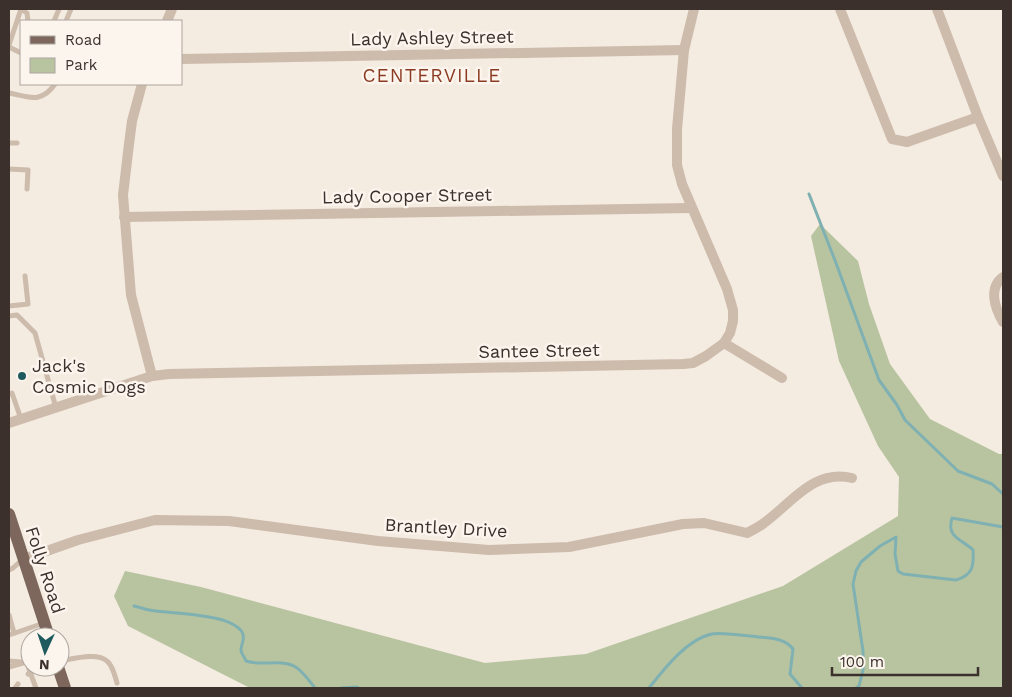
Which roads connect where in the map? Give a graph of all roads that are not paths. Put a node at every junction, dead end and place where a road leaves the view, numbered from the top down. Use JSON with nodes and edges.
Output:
{"nodes":[{"id":1,"x":21,"y":9,"type":"edge"},
{"id":2,"x":694,"y":9,"type":"edge"},
{"id":3,"x":840,"y":9,"type":"edge"},
{"id":4,"x":937,"y":9,"type":"edge"},
{"id":5,"x":28,"y":20,"type":"edge"},
{"id":6,"x":9,"y":46,"type":"edge"},
{"id":7,"x":684,"y":50,"type":"junction"},
{"id":8,"x":20,"y":51,"type":"edge"},
{"id":9,"x":182,"y":59,"type":"edge"},
{"id":10,"x":54,"y":85,"type":"edge"},
{"id":11,"x":142,"y":85,"type":"edge"},
{"id":12,"x":9,"y":93,"type":"edge"},
{"id":13,"x":978,"y":117,"type":"junction"},
{"id":14,"x":9,"y":143,"type":"edge"},
{"id":15,"x":17,"y":143,"type":"dead end"},
{"id":16,"x":9,"y":169,"type":"edge"},
{"id":17,"x":1003,"y":176,"type":"edge"},
{"id":18,"x":27,"y":189,"type":"dead end"},
{"id":19,"x":691,"y":208,"type":"junction"},
{"id":20,"x":124,"y":217,"type":"junction"},
{"id":21,"x":25,"y":276,"type":"dead end"},
{"id":22,"x":1003,"y":277,"type":"edge"},
{"id":23,"x":9,"y":306,"type":"edge"},
{"id":24,"x":9,"y":316,"type":"edge"},
{"id":25,"x":1003,"y":322,"type":"edge"},
{"id":26,"x":724,"y":342,"type":"junction"},
{"id":27,"x":152,"y":376,"type":"junction"},
{"id":28,"x":782,"y":378,"type":"dead end"},
{"id":29,"x":9,"y":394,"type":"edge"},
{"id":30,"x":56,"y":408,"type":"junction"},
{"id":31,"x":21,"y":419,"type":"junction"},
{"id":32,"x":9,"y":423,"type":"edge"},
{"id":33,"x":852,"y":478,"type":"dead end"},
{"id":34,"x":9,"y":514,"type":"edge"},
{"id":35,"x":24,"y":559,"type":"junction"},
{"id":36,"x":9,"y":570,"type":"edge"},
{"id":37,"x":9,"y":615,"type":"edge"},
{"id":38,"x":44,"y":622,"type":"junction"},
{"id":39,"x":46,"y":627,"type":"edge"},
{"id":40,"x":12,"y":634,"type":"edge"},
{"id":41,"x":70,"y":660,"type":"edge"},
{"id":42,"x":117,"y":683,"type":"dead end"}],
"edges":[{"from":1,"to":5,"type":"lane"},
{"from":1,"to":6,"type":"lane"},
{"from":2,"to":7,"type":"street"},
{"from":3,"to":13,"type":"street"},
{"from":4,"to":13,"type":"street"},
{"from":6,"to":8,"type":"lane"},
{"from":7,"to":9,"type":"street","name":"Lady Ashley Street"},
{"from":7,"to":19,"type":"street"},
{"from":10,"to":12,"type":"lane"},
{"from":11,"to":20,"type":"street"},
{"from":13,"to":17,"type":"street"},
{"from":14,"to":15,"type":"lane"},
{"from":16,"to":18,"type":"lane"},
{"from":19,"to":20,"type":"street","name":"Lady Cooper Street"},
{"from":19,"to":26,"type":"street"},
{"from":20,"to":27,"type":"street"},
{"from":21,"to":23,"type":"lane"},
{"from":22,"to":25,"type":"street"},
{"from":24,"to":30,"type":"lane"},
{"from":26,"to":27,"type":"street","name":"Santee Street"},
{"from":26,"to":28,"type":"street"},
{"from":27,"to":30,"type":"street","name":"Santee Street"},
{"from":29,"to":31,"type":"lane"},
{"from":30,"to":31,"type":"street","name":"Santee Street"},
{"from":31,"to":32,"type":"street","name":"Santee Street"},
{"from":33,"to":35,"type":"street","name":"Brantley Drive"},
{"from":34,"to":35,"type":"main road","name":"Folly Road"},
{"from":35,"to":36,"type":"lane"},
{"from":35,"to":38,"type":"main road","name":"Folly Road"},
{"from":37,"to":40,"type":"lane"},
{"from":38,"to":39,"type":"main road","name":"Folly Road"},
{"from":38,"to":40,"type":"lane"},
{"from":41,"to":42,"type":"lane"}]}
